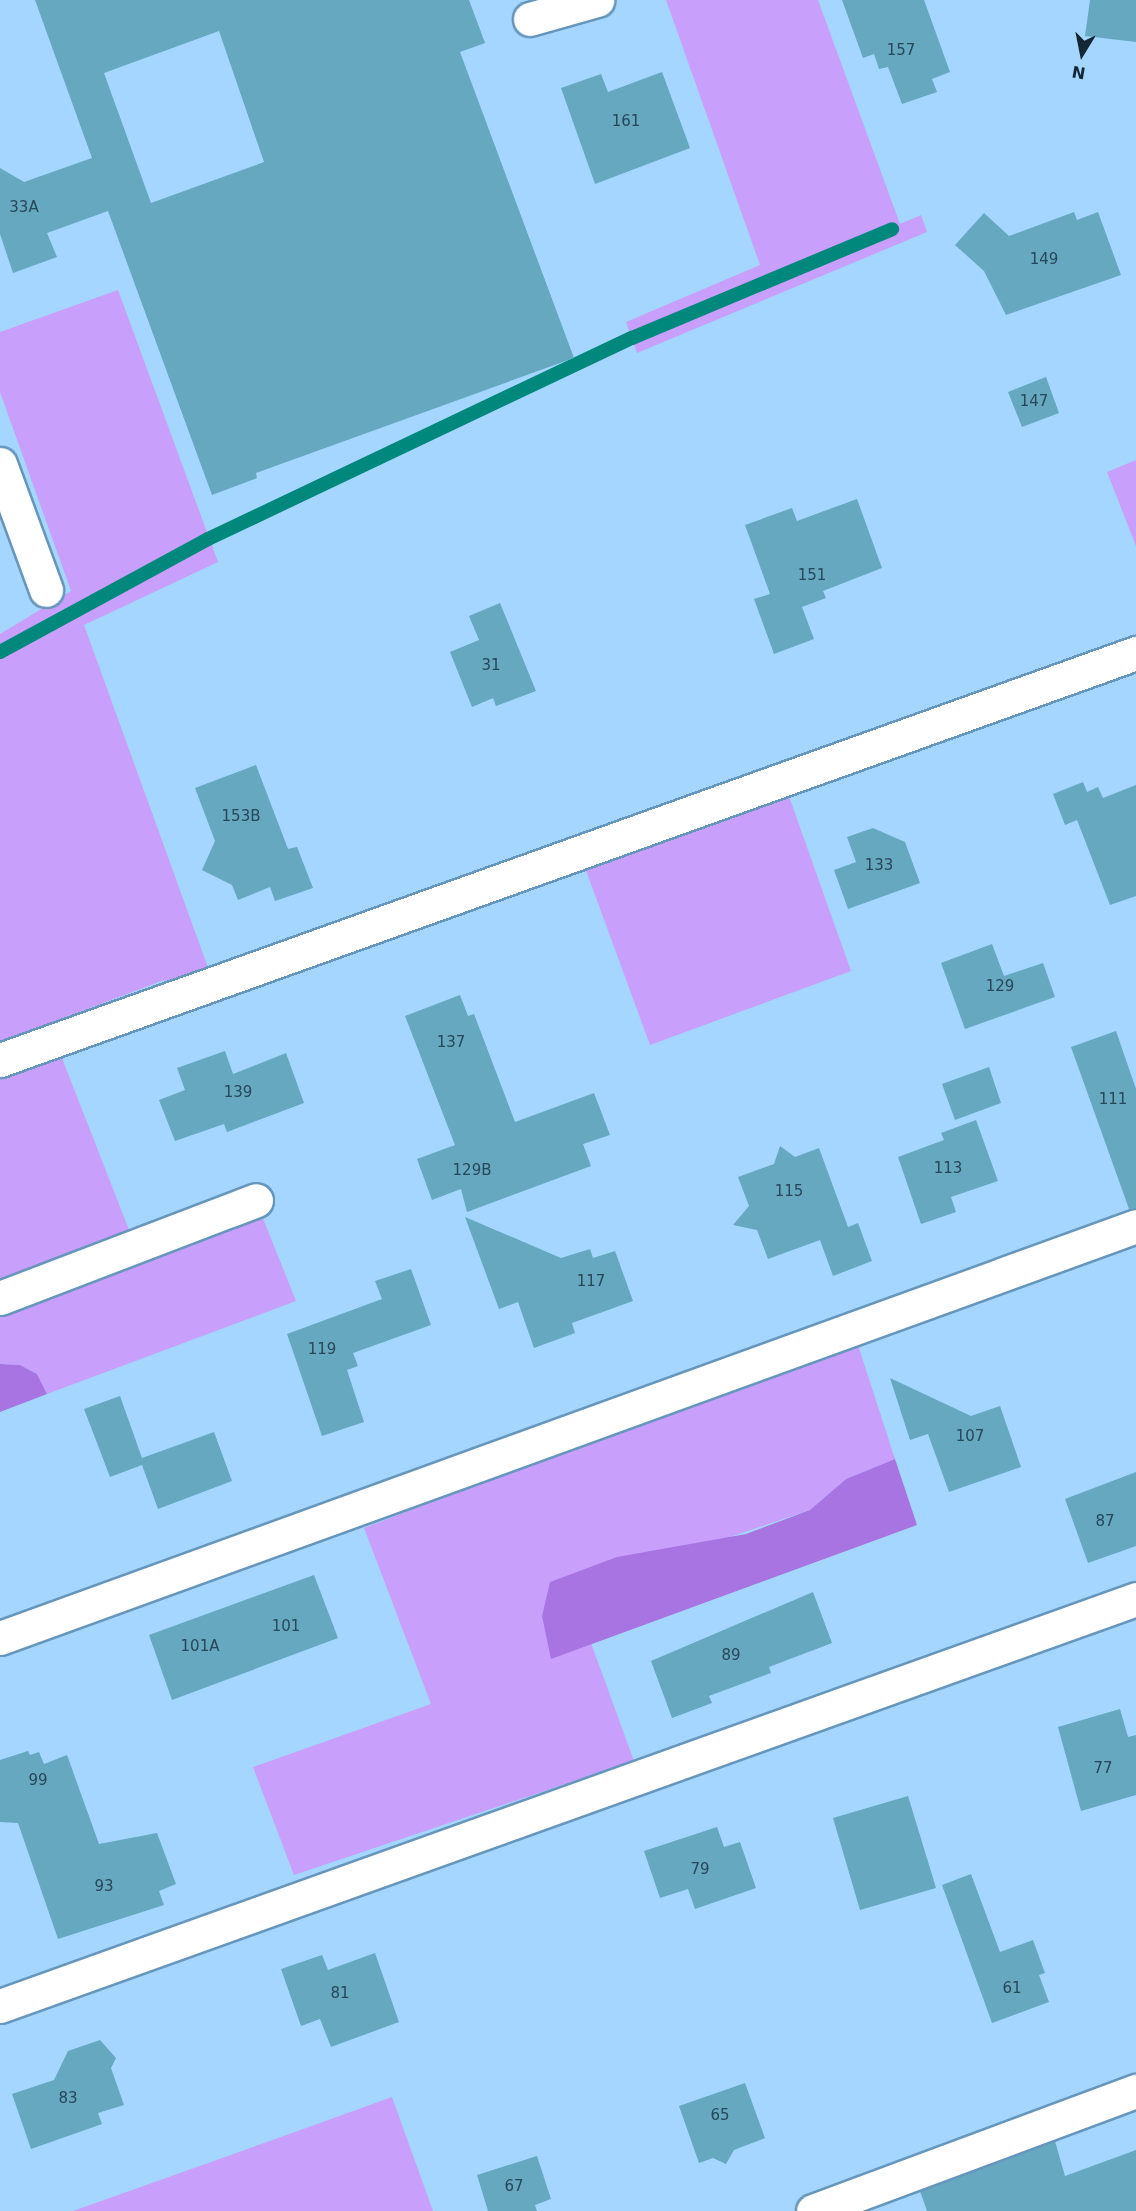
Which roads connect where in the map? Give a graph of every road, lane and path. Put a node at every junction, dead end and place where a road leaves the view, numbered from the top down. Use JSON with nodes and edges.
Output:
{"nodes":[{"id":1,"x":597,"y":0,"type":"edge"},
{"id":2,"x":530,"y":19,"type":"dead end"},
{"id":3,"x":0,"y":464,"type":"edge"},
{"id":4,"x":46,"y":590,"type":"dead end"},
{"id":5,"x":1136,"y":653,"type":"edge"},
{"id":6,"x":0,"y":1060,"type":"edge"},
{"id":7,"x":256,"y":1200,"type":"dead end"},
{"id":8,"x":1136,"y":1226,"type":"edge"},
{"id":9,"x":0,"y":1298,"type":"edge"},
{"id":10,"x":1136,"y":1599,"type":"edge"},
{"id":11,"x":0,"y":1638,"type":"edge"},
{"id":12,"x":0,"y":2006,"type":"edge"},
{"id":13,"x":1136,"y":2091,"type":"edge"},
{"id":14,"x":813,"y":2211,"type":"edge"}],
"edges":[{"from":1,"to":2,"type":"lane"},
{"from":3,"to":4,"type":"lane"},
{"from":5,"to":6,"type":"lane"},
{"from":7,"to":9,"type":"lane"},
{"from":8,"to":11,"type":"lane"},
{"from":10,"to":12,"type":"lane"},
{"from":13,"to":14,"type":"lane"}]}
